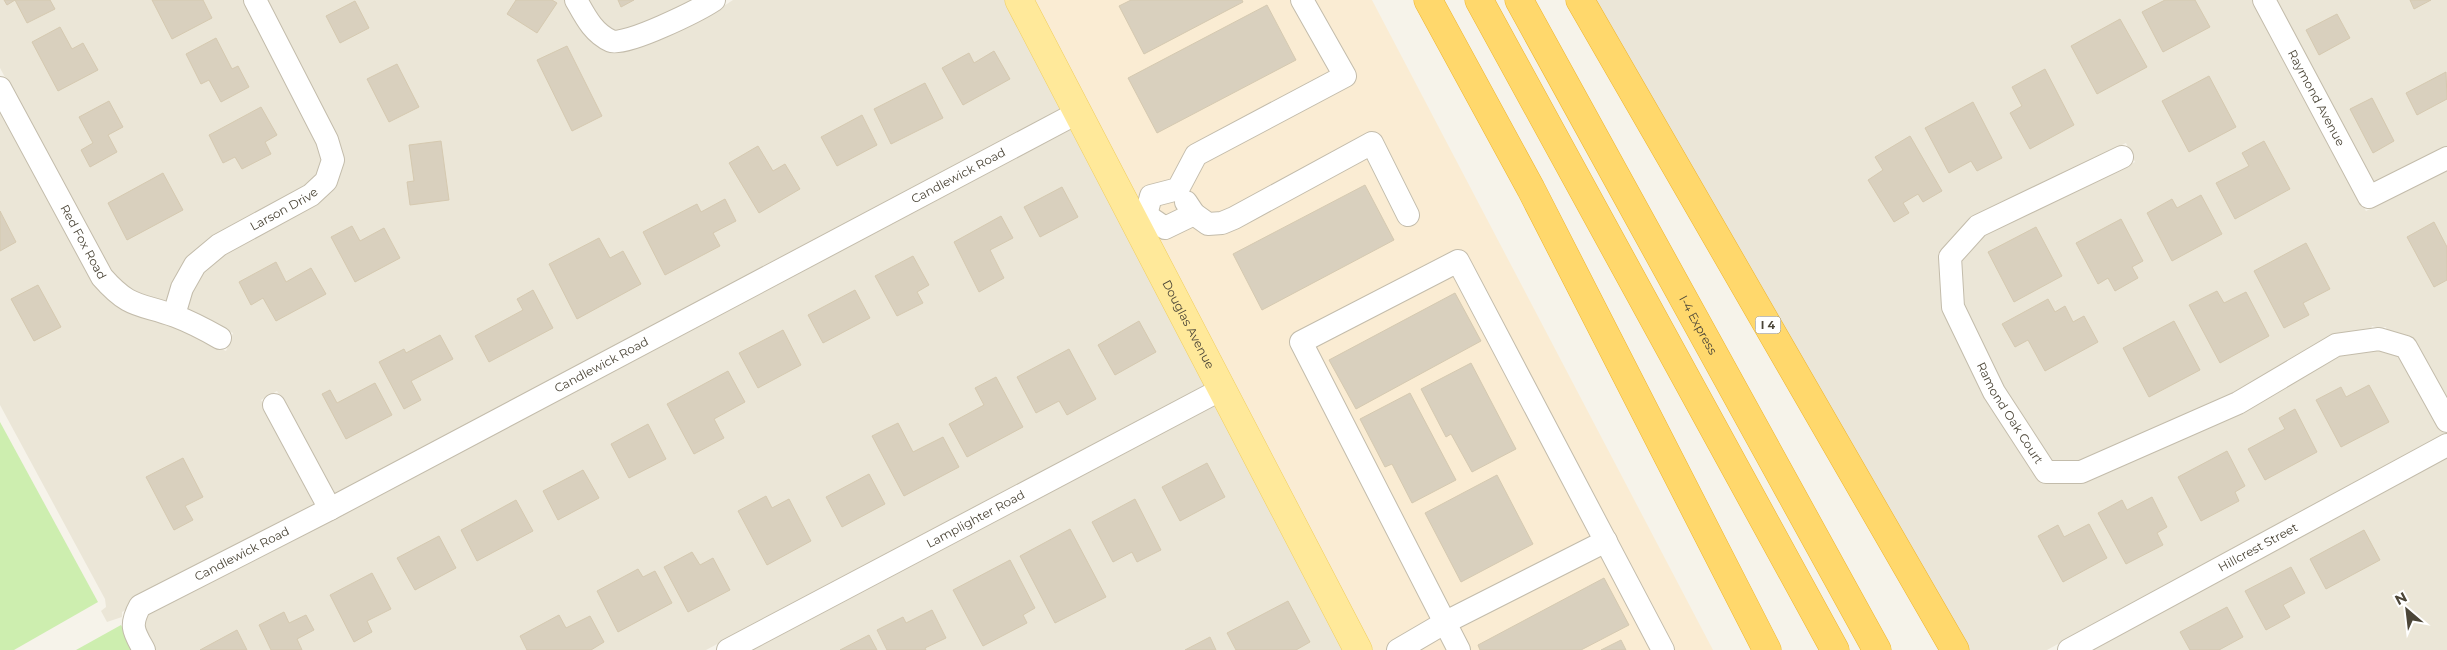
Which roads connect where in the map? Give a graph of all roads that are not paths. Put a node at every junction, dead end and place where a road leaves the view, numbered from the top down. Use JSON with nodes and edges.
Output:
{"nodes":[{"id":1,"x":255,"y":0,"type":"edge"},
{"id":2,"x":576,"y":0,"type":"edge"},
{"id":3,"x":714,"y":0,"type":"edge"},
{"id":4,"x":1019,"y":0,"type":"edge"},
{"id":5,"x":1302,"y":0,"type":"edge"},
{"id":6,"x":1428,"y":0,"type":"edge"},
{"id":7,"x":1478,"y":0,"type":"edge"},
{"id":8,"x":1519,"y":0,"type":"edge"},
{"id":9,"x":1580,"y":0,"type":"edge"},
{"id":10,"x":2264,"y":0,"type":"edge"},
{"id":11,"x":0,"y":88,"type":"edge"},
{"id":12,"x":1077,"y":113,"type":"junction"},
{"id":13,"x":2122,"y":157,"type":"dead end"},
{"id":14,"x":2447,"y":158,"type":"edge"},
{"id":15,"x":1178,"y":189,"type":"junction"},
{"id":16,"x":1194,"y":214,"type":"junction"},
{"id":17,"x":1408,"y":215,"type":"dead end"},
{"id":18,"x":1140,"y":219,"type":"junction"},
{"id":19,"x":174,"y":315,"type":"junction"},
{"id":20,"x":220,"y":338,"type":"dead end"},
{"id":21,"x":1222,"y":389,"type":"junction"},
{"id":22,"x":274,"y":405,"type":"dead end"},
{"id":23,"x":2447,"y":421,"type":"edge"},
{"id":24,"x":2447,"y":445,"type":"edge"},
{"id":25,"x":330,"y":509,"type":"junction"},
{"id":26,"x":1606,"y":541,"type":"junction"},
{"id":27,"x":1446,"y":622,"type":"junction"},
{"id":28,"x":144,"y":650,"type":"edge"},
{"id":29,"x":728,"y":650,"type":"edge"},
{"id":30,"x":1358,"y":650,"type":"edge"},
{"id":31,"x":1398,"y":650,"type":"edge"},
{"id":32,"x":1460,"y":650,"type":"edge"},
{"id":33,"x":1663,"y":650,"type":"edge"},
{"id":34,"x":1767,"y":650,"type":"edge"},
{"id":35,"x":1835,"y":650,"type":"edge"},
{"id":36,"x":1877,"y":650,"type":"edge"},
{"id":37,"x":1955,"y":650,"type":"edge"},
{"id":38,"x":2069,"y":650,"type":"edge"}],
"edges":[{"from":1,"to":19,"type":"street","name":"Larson Drive"},
{"from":2,"to":3,"type":"street"},
{"from":4,"to":12,"type":"main road","name":"Douglas Avenue"},
{"from":5,"to":15,"type":"street"},
{"from":6,"to":34,"type":"highway"},
{"from":7,"to":35,"type":"highway"},
{"from":8,"to":36,"type":"highway","name":"I-4 Express"},
{"from":9,"to":37,"type":"highway","number":"I 4"},
{"from":10,"to":14,"type":"street","name":"Raymond Avenue"},
{"from":11,"to":19,"type":"street","name":"Red Fox Road"},
{"from":12,"to":18,"type":"main road","name":"Douglas Avenue"},
{"from":12,"to":25,"type":"street","name":"Candlewick Road"},
{"from":13,"to":23,"type":"street","name":"Ramond Oak Court"},
{"from":15,"to":16,"type":"street"},
{"from":15,"to":18,"type":"street"},
{"from":16,"to":17,"type":"street"},
{"from":16,"to":18,"type":"street"},
{"from":18,"to":21,"type":"main road","name":"Douglas Avenue"},
{"from":19,"to":20,"type":"street","name":"Red Fox Road"},
{"from":21,"to":29,"type":"street","name":"Lamplighter Road"},
{"from":21,"to":30,"type":"main road","name":"Douglas Avenue"},
{"from":22,"to":25,"type":"street"},
{"from":24,"to":38,"type":"street","name":"Hillcrest Street"},
{"from":25,"to":28,"type":"street","name":"Candlewick Road"},
{"from":26,"to":27,"type":"street"},
{"from":26,"to":27,"type":"street"},
{"from":26,"to":33,"type":"street"},
{"from":27,"to":31,"type":"street"},
{"from":27,"to":32,"type":"street"}]}
